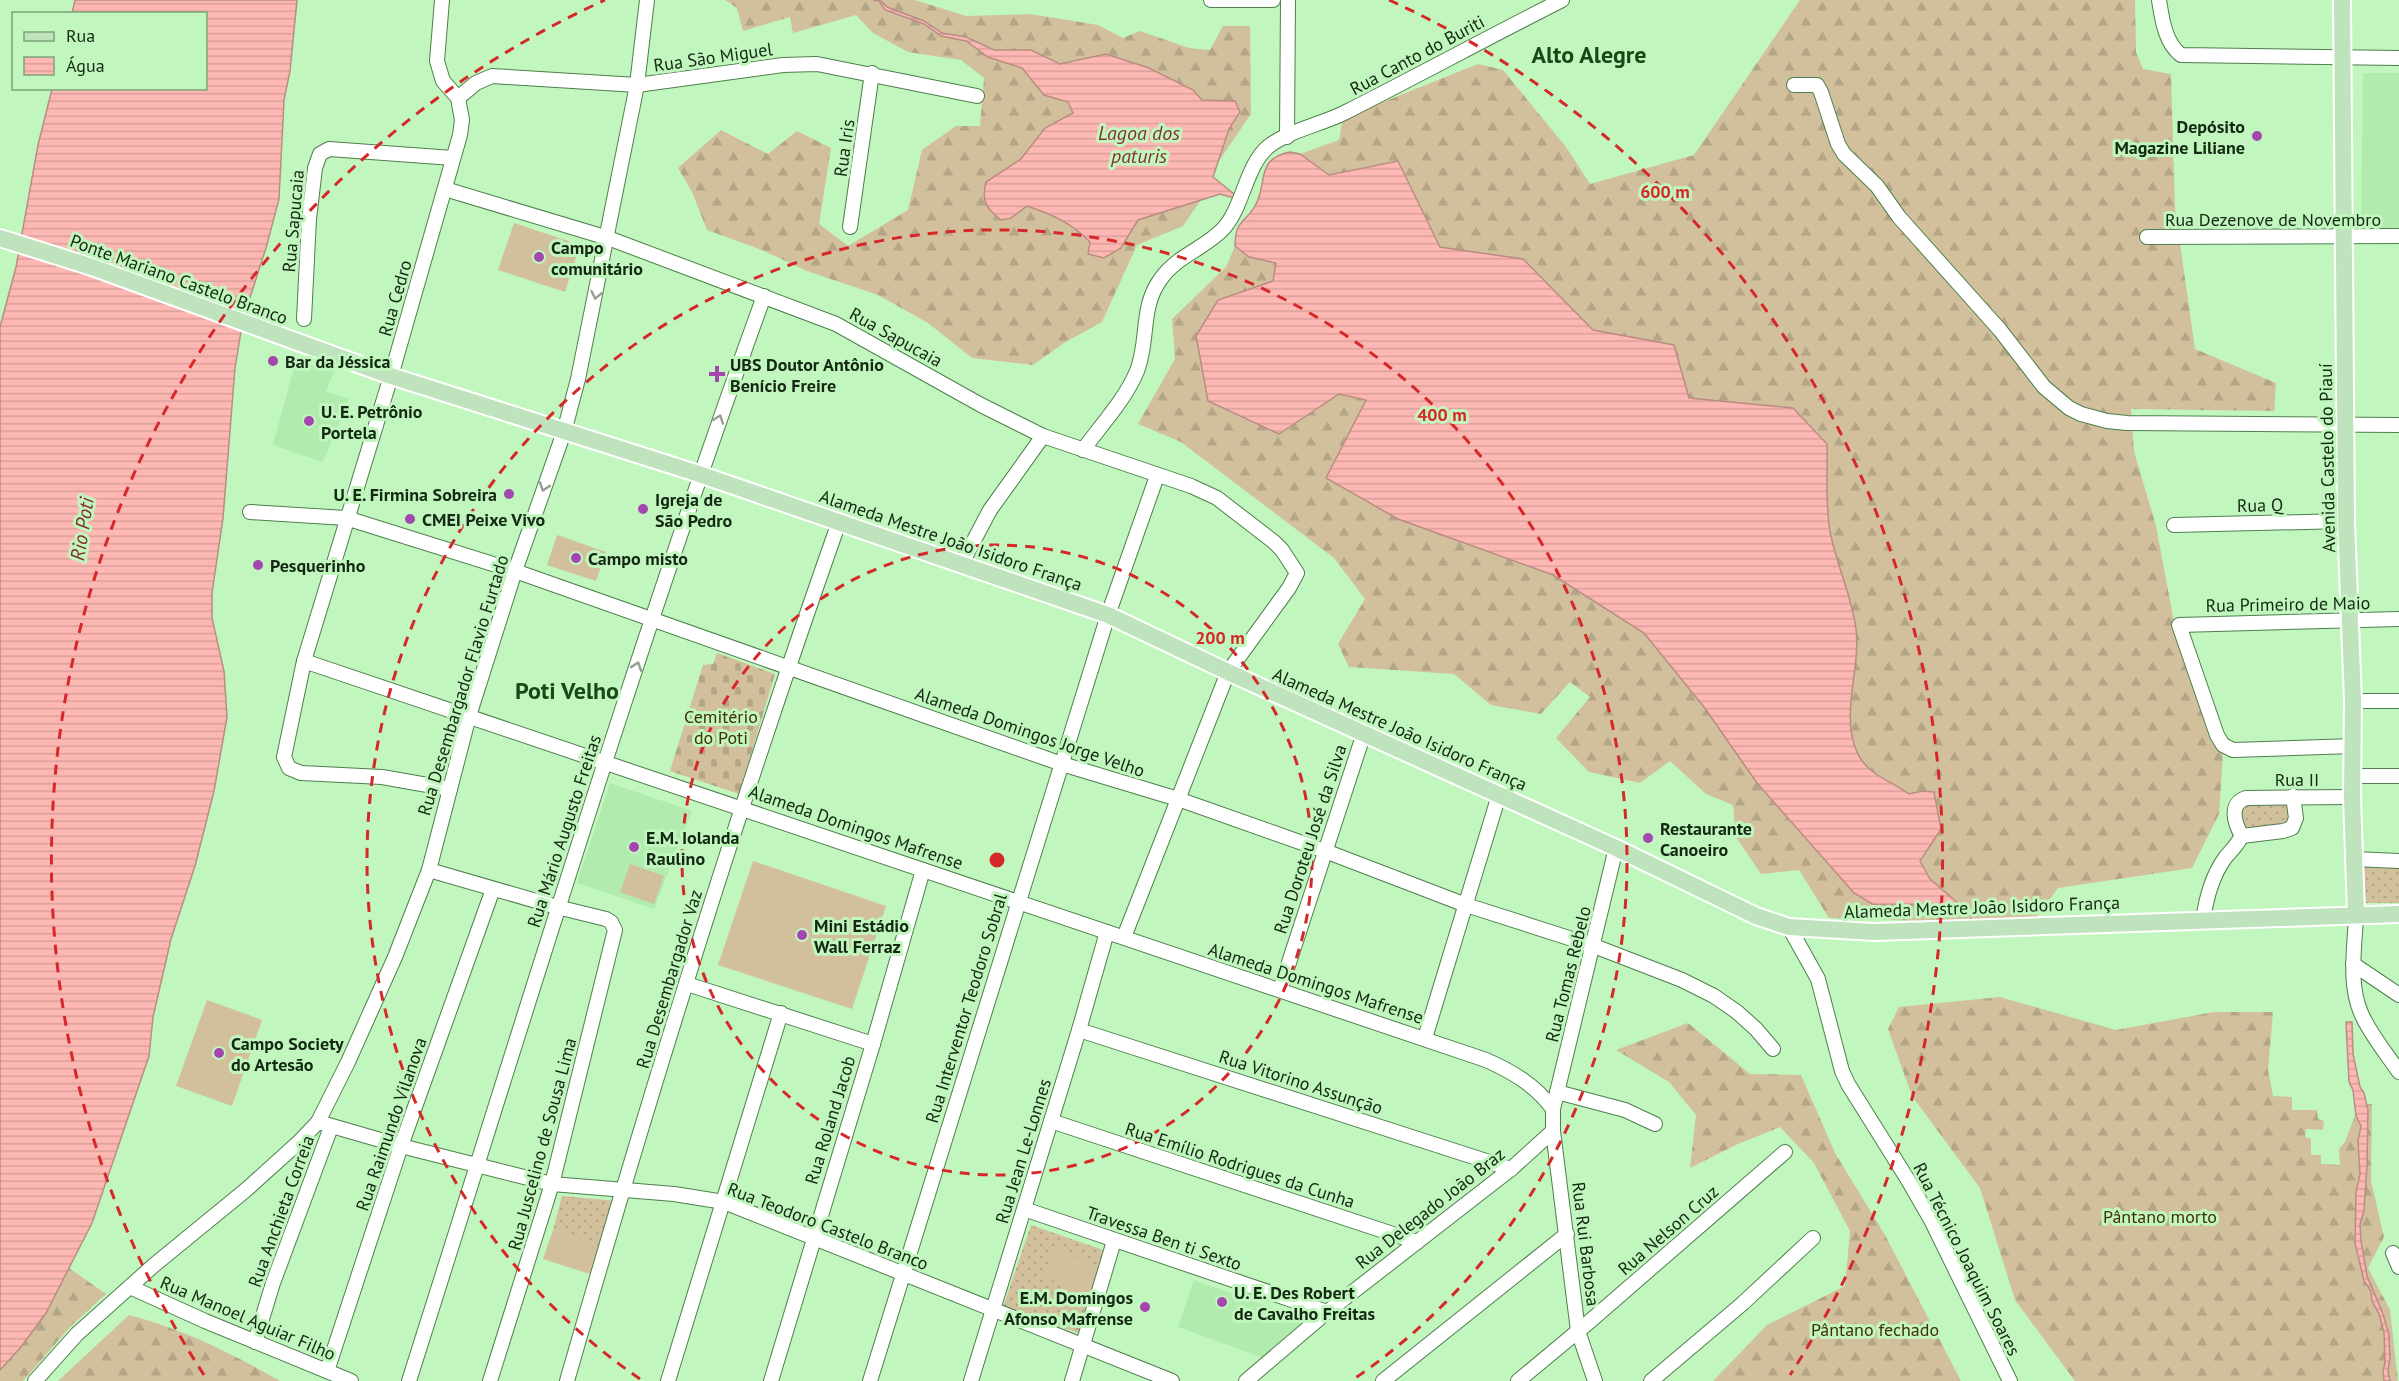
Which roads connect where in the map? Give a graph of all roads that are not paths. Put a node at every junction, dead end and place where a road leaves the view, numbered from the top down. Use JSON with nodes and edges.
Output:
{"nodes":[{"id":1,"x":442,"y":0,"type":"edge"},
{"id":2,"x":646,"y":0,"type":"edge"},
{"id":3,"x":1211,"y":0,"type":"edge"},
{"id":4,"x":1273,"y":0,"type":"edge"},
{"id":5,"x":1288,"y":0,"type":"edge"},
{"id":6,"x":1562,"y":0,"type":"edge"},
{"id":7,"x":2159,"y":0,"type":"edge"},
{"id":8,"x":2342,"y":0,"type":"edge"},
{"id":9,"x":2342,"y":57,"type":"junction"},
{"id":10,"x":2399,"y":57,"type":"edge"},
{"id":11,"x":872,"y":73,"type":"junction"},
{"id":12,"x":637,"y":85,"type":"junction"},
{"id":13,"x":1794,"y":85,"type":"dead end"},
{"id":14,"x":976,"y":96,"type":"dead end"},
{"id":15,"x":458,"y":98,"type":"junction"},
{"id":16,"x":1287,"y":137,"type":"junction"},
{"id":17,"x":453,"y":158,"type":"junction"},
{"id":18,"x":445,"y":189,"type":"junction"},
{"id":19,"x":850,"y":227,"type":"dead end"},
{"id":20,"x":2344,"y":236,"type":"junction"},
{"id":21,"x":2399,"y":236,"type":"edge"},
{"id":22,"x":2147,"y":237,"type":"dead end"},
{"id":23,"x":0,"y":238,"type":"edge"},
{"id":24,"x":608,"y":238,"type":"junction"},
{"id":25,"x":764,"y":296,"type":"junction"},
{"id":26,"x":304,"y":320,"type":"dead end"},
{"id":27,"x":344,"y":360,"type":"joint"},
{"id":28,"x":391,"y":376,"type":"junction"},
{"id":29,"x":2345,"y":424,"type":"junction"},
{"id":30,"x":2399,"y":425,"type":"edge"},
{"id":31,"x":564,"y":432,"type":"junction"},
{"id":32,"x":1043,"y":436,"type":"junction"},
{"id":33,"x":1083,"y":450,"type":"junction"},
{"id":34,"x":699,"y":474,"type":"junction"},
{"id":35,"x":1157,"y":476,"type":"junction"},
{"id":36,"x":250,"y":512,"type":"dead end"},
{"id":37,"x":346,"y":518,"type":"junction"},
{"id":38,"x":2346,"y":521,"type":"junction"},
{"id":39,"x":839,"y":522,"type":"junction"},
{"id":40,"x":2174,"y":525,"type":"dead end"},
{"id":41,"x":962,"y":563,"type":"junction"},
{"id":42,"x":515,"y":571,"type":"junction"},
{"id":43,"x":1108,"y":615,"type":"junction"},
{"id":44,"x":2399,"y":619,"type":"edge"},
{"id":45,"x":652,"y":620,"type":"junction"},
{"id":46,"x":2350,"y":620,"type":"junction"},
{"id":47,"x":304,"y":661,"type":"junction"},
{"id":48,"x":788,"y":667,"type":"junction"},
{"id":49,"x":1228,"y":672,"type":"junction"},
{"id":50,"x":2353,"y":701,"type":"junction"},
{"id":51,"x":2399,"y":701,"type":"edge"},
{"id":52,"x":469,"y":716,"type":"junction"},
{"id":53,"x":1364,"y":733,"type":"junction"},
{"id":54,"x":2353,"y":746,"type":"junction"},
{"id":55,"x":605,"y":761,"type":"junction"},
{"id":56,"x":1062,"y":764,"type":"junction"},
{"id":57,"x":2352,"y":776,"type":"junction"},
{"id":58,"x":2399,"y":776,"type":"edge"},
{"id":59,"x":450,"y":789,"type":"junction"},
{"id":60,"x":1499,"y":795,"type":"junction"},
{"id":61,"x":2293,"y":796,"type":"junction"},
{"id":62,"x":2352,"y":797,"type":"junction"},
{"id":63,"x":1178,"y":799,"type":"junction"},
{"id":64,"x":741,"y":807,"type":"junction"},
{"id":65,"x":2242,"y":836,"type":"junction"},
{"id":66,"x":1616,"y":848,"type":"junction"},
{"id":67,"x":1325,"y":850,"type":"junction"},
{"id":68,"x":2354,"y":859,"type":"junction"},
{"id":69,"x":2399,"y":861,"type":"edge"},
{"id":70,"x":429,"y":870,"type":"junction"},
{"id":71,"x":923,"y":870,"type":"junction"},
{"id":72,"x":494,"y":889,"type":"junction"},
{"id":73,"x":1019,"y":902,"type":"junction"},
{"id":74,"x":1466,"y":905,"type":"junction"},
{"id":75,"x":557,"y":907,"type":"junction"},
{"id":76,"x":2399,"y":914,"type":"edge"},
{"id":77,"x":2356,"y":915,"type":"junction"},
{"id":78,"x":2203,"y":920,"type":"junction"},
{"id":79,"x":1789,"y":927,"type":"junction"},
{"id":80,"x":1107,"y":932,"type":"junction"},
{"id":81,"x":1124,"y":937,"type":"junction"},
{"id":82,"x":1594,"y":946,"type":"junction"},
{"id":83,"x":2354,"y":964,"type":"junction"},
{"id":84,"x":687,"y":984,"type":"junction"},
{"id":85,"x":1280,"y":990,"type":"junction"},
{"id":86,"x":2399,"y":995,"type":"edge"},
{"id":87,"x":781,"y":1013,"type":"junction"},
{"id":88,"x":1079,"y":1030,"type":"junction"},
{"id":89,"x":1425,"y":1038,"type":"junction"},
{"id":90,"x":873,"y":1044,"type":"junction"},
{"id":91,"x":1773,"y":1049,"type":"dead end"},
{"id":92,"x":2399,"y":1072,"type":"edge"},
{"id":93,"x":1557,"y":1092,"type":"junction"},
{"id":94,"x":1553,"y":1109,"type":"junction"},
{"id":95,"x":1051,"y":1122,"type":"junction"},
{"id":96,"x":324,"y":1124,"type":"junction"},
{"id":97,"x":1655,"y":1124,"type":"dead end"},
{"id":98,"x":1553,"y":1131,"type":"junction"},
{"id":99,"x":401,"y":1146,"type":"junction"},
{"id":100,"x":1785,"y":1152,"type":"dead end"},
{"id":101,"x":478,"y":1164,"type":"junction"},
{"id":102,"x":1511,"y":1169,"type":"junction"},
{"id":103,"x":552,"y":1184,"type":"junction"},
{"id":104,"x":622,"y":1189,"type":"junction"},
{"id":105,"x":724,"y":1202,"type":"junction"},
{"id":106,"x":1024,"y":1209,"type":"junction"},
{"id":107,"x":1567,"y":1234,"type":"junction"},
{"id":108,"x":813,"y":1238,"type":"junction"},
{"id":109,"x":1813,"y":1238,"type":"dead end"},
{"id":110,"x":1114,"y":1241,"type":"junction"},
{"id":111,"x":1417,"y":1242,"type":"junction"},
{"id":112,"x":2393,"y":1253,"type":"dead end"},
{"id":113,"x":2399,"y":1267,"type":"edge"},
{"id":114,"x":902,"y":1274,"type":"junction"},
{"id":115,"x":130,"y":1287,"type":"junction"},
{"id":116,"x":993,"y":1309,"type":"junction"},
{"id":117,"x":1327,"y":1312,"type":"junction"},
{"id":118,"x":1578,"y":1331,"type":"junction"},
{"id":119,"x":255,"y":1342,"type":"junction"},
{"id":120,"x":1083,"y":1346,"type":"junction"},
{"id":121,"x":327,"y":1371,"type":"junction"},
{"id":122,"x":35,"y":1381,"type":"edge"},
{"id":123,"x":351,"y":1381,"type":"edge"},
{"id":124,"x":409,"y":1381,"type":"edge"},
{"id":125,"x":490,"y":1381,"type":"edge"},
{"id":126,"x":567,"y":1381,"type":"edge"},
{"id":127,"x":668,"y":1381,"type":"edge"},
{"id":128,"x":771,"y":1381,"type":"edge"},
{"id":129,"x":870,"y":1381,"type":"edge"},
{"id":130,"x":971,"y":1381,"type":"edge"},
{"id":131,"x":1072,"y":1381,"type":"edge"},
{"id":132,"x":1172,"y":1381,"type":"edge"},
{"id":133,"x":1246,"y":1381,"type":"edge"},
{"id":134,"x":1383,"y":1381,"type":"edge"},
{"id":135,"x":1518,"y":1381,"type":"edge"},
{"id":136,"x":1595,"y":1381,"type":"edge"},
{"id":137,"x":1651,"y":1381,"type":"edge"},
{"id":138,"x":2010,"y":1381,"type":"edge"}],
"edges":[{"from":1,"to":15,"type":"street"},
{"from":2,"to":12,"type":"street","name":"Rua Desembargador Flavio Furtado"},
{"from":3,"to":4,"type":"street"},
{"from":5,"to":16,"type":"street"},
{"from":6,"to":16,"type":"street","name":"Rua Canto do Buriti"},
{"from":7,"to":9,"type":"street"},
{"from":8,"to":9,"type":"main road","name":"Avenida Castelo do Piauí"},
{"from":9,"to":10,"type":"street"},
{"from":9,"to":20,"type":"main road","name":"Avenida Castelo do Piauí"},
{"from":11,"to":12,"type":"street","name":"Rua São Miguel"},
{"from":11,"to":14,"type":"street","name":"Rua São Miguel"},
{"from":11,"to":19,"type":"street","name":"Rua Iris"},
{"from":12,"to":15,"type":"street","name":"Rua São Miguel"},
{"from":12,"to":24,"type":"street","name":"Rua Desembargador Flavio Furtado"},
{"from":13,"to":29,"type":"street"},
{"from":15,"to":17,"type":"street","name":"Rua Cedro"},
{"from":16,"to":33,"type":"street"},
{"from":17,"to":18,"type":"street","name":"Rua Cedro"},
{"from":17,"to":26,"type":"street","name":"Rua Sapucaia"},
{"from":18,"to":24,"type":"street","name":"Rua Sapucaia"},
{"from":18,"to":28,"type":"street","name":"Rua Cedro"},
{"from":20,"to":21,"type":"street","name":"Rua Dezenove de Novembro"},
{"from":20,"to":22,"type":"street","name":"Rua Dezenove de Novembro"},
{"from":20,"to":29,"type":"main road","name":"Avenida Castelo do Piauí"},
{"from":23,"to":27,"type":"main road","name":"Ponte Mariano Castelo Branco"},
{"from":24,"to":25,"type":"street","name":"Rua Sapucaia"},
{"from":24,"to":31,"type":"street","name":"Rua Desembargador Flavio Furtado","one_way":true},
{"from":25,"to":32,"type":"street","name":"Rua Sapucaia"},
{"from":34,"to":25,"type":"street","name":"Rua Mário Augusto Freitas","one_way":true},
{"from":27,"to":28,"type":"main road","name":"Alameda Mestre João Isidoro França"},
{"from":28,"to":31,"type":"main road","name":"Alameda Mestre João Isidoro França"},
{"from":28,"to":37,"type":"street","name":"Rua Cedro"},
{"from":29,"to":30,"type":"street"},
{"from":29,"to":38,"type":"main road","name":"Avenida Castelo do Piauí"},
{"from":31,"to":34,"type":"main road","name":"Alameda Mestre João Isidoro França"},
{"from":31,"to":42,"type":"street","name":"Rua Desembargador Flavio Furtado","one_way":true},
{"from":32,"to":33,"type":"street","name":"Rua Sapucaia"},
{"from":32,"to":41,"type":"street"},
{"from":33,"to":35,"type":"street","name":"Rua Sapucaia"},
{"from":34,"to":39,"type":"main road","name":"Alameda Mestre João Isidoro França"},
{"from":34,"to":45,"type":"street","name":"Rua Mário Augusto Freitas"},
{"from":35,"to":43,"type":"street","name":"Rua Interventor Teodoro Sobral"},
{"from":35,"to":49,"type":"street","name":"Rua Sapucaia"},
{"from":36,"to":37,"type":"street","name":"Alameda Domingos Jorge Velho"},
{"from":37,"to":42,"type":"street","name":"Alameda Domingos Jorge Velho"},
{"from":37,"to":47,"type":"street","name":"Rua Cedro"},
{"from":38,"to":40,"type":"street","name":"Rua Q"},
{"from":38,"to":46,"type":"main road","name":"Avenida Castelo do Piauí"},
{"from":39,"to":41,"type":"main road","name":"Alameda Mestre João Isidoro França"},
{"from":39,"to":48,"type":"street","name":"Rua Desembargador Vaz"},
{"from":41,"to":43,"type":"main road","name":"Alameda Mestre João Isidoro França"},
{"from":42,"to":45,"type":"street","name":"Alameda Domingos Jorge Velho"},
{"from":42,"to":52,"type":"street","name":"Rua Desembargador Flavio Furtado"},
{"from":43,"to":49,"type":"main road","name":"Alameda Mestre João Isidoro França"},
{"from":43,"to":56,"type":"street","name":"Rua Interventor Teodoro Sobral"},
{"from":44,"to":46,"type":"street","name":"Rua Primeiro de Maio"},
{"from":45,"to":48,"type":"street","name":"Alameda Domingos Jorge Velho"},
{"from":55,"to":45,"type":"street","name":"Rua Mário Augusto Freitas","one_way":true},
{"from":46,"to":50,"type":"main road","name":"Avenida Castelo do Piauí"},
{"from":46,"to":54,"type":"street","name":"Rua Primeiro de Maio"},
{"from":47,"to":52,"type":"street","name":"Alameda Domingos Mafrense"},
{"from":47,"to":59,"type":"street","name":"Rua Cedro"},
{"from":48,"to":56,"type":"street","name":"Alameda Domingos Jorge Velho"},
{"from":48,"to":64,"type":"street","name":"Rua Desembargador Vaz"},
{"from":49,"to":53,"type":"main road","name":"Alameda Mestre João Isidoro França"},
{"from":49,"to":63,"type":"street"},
{"from":50,"to":51,"type":"street"},
{"from":50,"to":54,"type":"main road","name":"Avenida Castelo do Piauí"},
{"from":52,"to":55,"type":"street","name":"Alameda Domingos Mafrense"},
{"from":52,"to":59,"type":"street","name":"Rua Desembargador Flavio Furtado"},
{"from":53,"to":60,"type":"main road","name":"Alameda Mestre João Isidoro França"},
{"from":53,"to":67,"type":"street","name":"Rua Doroteu José da Silva"},
{"from":54,"to":57,"type":"main road","name":"Avenida Castelo do Piauí"},
{"from":55,"to":64,"type":"street","name":"Alameda Domingos Mafrense"},
{"from":55,"to":75,"type":"street","name":"Rua Mário Augusto Freitas"},
{"from":56,"to":63,"type":"street","name":"Alameda Domingos Jorge Velho"},
{"from":56,"to":73,"type":"street","name":"Rua Interventor Teodoro Sobral"},
{"from":57,"to":58,"type":"street"},
{"from":57,"to":62,"type":"main road","name":"Avenida Castelo do Piauí"},
{"from":59,"to":70,"type":"street","name":"Rua Desembargador Flavio Furtado"},
{"from":60,"to":66,"type":"main road","name":"Alameda Mestre João Isidoro França"},
{"from":60,"to":74,"type":"street"},
{"from":61,"to":62,"type":"street","name":"Rua II"},
{"from":61,"to":65,"type":"street"},
{"from":61,"to":65,"type":"street","name":"Rua II"},
{"from":62,"to":68,"type":"main road","name":"Avenida Castelo do Piauí"},
{"from":63,"to":67,"type":"street","name":"Alameda Domingos Jorge Velho"},
{"from":63,"to":81,"type":"street"},
{"from":64,"to":71,"type":"street","name":"Alameda Domingos Mafrense"},
{"from":64,"to":84,"type":"street","name":"Rua Desembargador Vaz"},
{"from":65,"to":78,"type":"street"},
{"from":66,"to":79,"type":"main road","name":"Alameda Mestre João Isidoro França"},
{"from":66,"to":82,"type":"street","name":"Rua Tomas Rebelo"},
{"from":67,"to":74,"type":"street","name":"Alameda Domingos Jorge Velho"},
{"from":67,"to":85,"type":"street","name":"Rua Doroteu José da Silva"},
{"from":68,"to":69,"type":"street"},
{"from":68,"to":77,"type":"main road","name":"Avenida Castelo do Piauí"},
{"from":70,"to":72,"type":"street"},
{"from":70,"to":96,"type":"street","name":"Rua Desembargador Flavio Furtado"},
{"from":71,"to":73,"type":"street","name":"Alameda Domingos Mafrense"},
{"from":71,"to":90,"type":"street","name":"Rua Roland Jacob"},
{"from":72,"to":75,"type":"street"},
{"from":72,"to":99,"type":"street","name":"Rua Raimundo Vilanova"},
{"from":73,"to":80,"type":"street","name":"Alameda Domingos Mafrense"},
{"from":73,"to":114,"type":"street","name":"Rua Interventor Teodoro Sobral"},
{"from":74,"to":82,"type":"street","name":"Alameda Domingos Jorge Velho"},
{"from":74,"to":89,"type":"street"},
{"from":75,"to":101,"type":"street","name":"Rua Mário Augusto Freitas"},
{"from":75,"to":103,"type":"street","name":"Rua Juscelino de Sousa Lima"},
{"from":76,"to":77,"type":"main road","name":"Alameda Mestre João Isidoro França"},
{"from":77,"to":78,"type":"main road","name":"Alameda Mestre João Isidoro França"},
{"from":77,"to":83,"type":"street"},
{"from":78,"to":79,"type":"main road","name":"Alameda Mestre João Isidoro França"},
{"from":79,"to":138,"type":"street","name":"Rua Técnico Joaquim Soares"},
{"from":80,"to":81,"type":"street","name":"Alameda Domingos Mafrense"},
{"from":80,"to":88,"type":"street","name":"Rua Jean Le-Lonnes"},
{"from":81,"to":85,"type":"street","name":"Alameda Domingos Mafrense"},
{"from":82,"to":91,"type":"street","name":"Alameda Domingos Jorge Velho"},
{"from":82,"to":93,"type":"street","name":"Rua Tomas Rebelo"},
{"from":83,"to":86,"type":"street"},
{"from":83,"to":92,"type":"street"},
{"from":84,"to":87,"type":"street"},
{"from":84,"to":104,"type":"street","name":"Rua Desembargador Vaz"},
{"from":85,"to":89,"type":"street","name":"Alameda Domingos Mafrense"},
{"from":87,"to":90,"type":"street"},
{"from":87,"to":105,"type":"street"},
{"from":88,"to":95,"type":"street","name":"Rua Jean Le-Lonnes"},
{"from":88,"to":102,"type":"street","name":"Rua Vitorino Assunção"},
{"from":89,"to":94,"type":"street","name":"Alameda Domingos Mafrense"},
{"from":90,"to":108,"type":"street","name":"Rua Roland Jacob"},
{"from":93,"to":94,"type":"street","name":"Rua Tomas Rebelo"},
{"from":93,"to":97,"type":"street"},
{"from":94,"to":98,"type":"street","name":"Rua Rui Barbosa"},
{"from":95,"to":106,"type":"street","name":"Rua Jean Le-Lonnes"},
{"from":95,"to":111,"type":"street","name":"Rua Emílio Rodrigues da Cunha"},
{"from":96,"to":99,"type":"street","name":"Rua Teodoro Castelo Branco"},
{"from":96,"to":115,"type":"street","name":"Rua Desembargador Flavio Furtado"},
{"from":96,"to":119,"type":"street","name":"Rua Anchieta Correia"},
{"from":98,"to":102,"type":"street","name":"Rua Delegado João Braz"},
{"from":98,"to":107,"type":"street","name":"Rua Rui Barbosa"},
{"from":99,"to":101,"type":"street","name":"Rua Teodoro Castelo Branco"},
{"from":99,"to":121,"type":"street","name":"Rua Raimundo Vilanova"},
{"from":100,"to":118,"type":"street","name":"Rua Nelson Cruz"},
{"from":101,"to":103,"type":"street","name":"Rua Teodoro Castelo Branco"},
{"from":101,"to":124,"type":"street","name":"Rua Mário Augusto Freitas"},
{"from":102,"to":111,"type":"street","name":"Rua Delegado João Braz"},
{"from":103,"to":104,"type":"street","name":"Rua Teodoro Castelo Branco"},
{"from":103,"to":125,"type":"street","name":"Rua Juscelino de Sousa Lima"},
{"from":104,"to":105,"type":"street","name":"Rua Teodoro Castelo Branco"},
{"from":104,"to":126,"type":"street","name":"Rua Desembargador Vaz"},
{"from":105,"to":108,"type":"street","name":"Rua Teodoro Castelo Branco"},
{"from":105,"to":127,"type":"street"},
{"from":106,"to":110,"type":"street","name":"Travessa Ben ti Sexto"},
{"from":106,"to":116,"type":"street","name":"Rua Jean Le-Lonnes"},
{"from":107,"to":118,"type":"street","name":"Rua Rui Barbosa"},
{"from":107,"to":134,"type":"street"},
{"from":108,"to":114,"type":"street","name":"Rua Teodoro Castelo Branco"},
{"from":108,"to":128,"type":"street","name":"Rua Roland Jacob"},
{"from":109,"to":137,"type":"street"},
{"from":110,"to":117,"type":"street","name":"Travessa Ben ti Sexto"},
{"from":110,"to":120,"type":"street"},
{"from":111,"to":117,"type":"street","name":"Rua Delegado João Braz"},
{"from":112,"to":113,"type":"street"},
{"from":114,"to":116,"type":"street","name":"Rua Teodoro Castelo Branco"},
{"from":114,"to":129,"type":"street","name":"Rua Interventor Teodoro Sobral"},
{"from":115,"to":119,"type":"street","name":"Rua Manoel Aguiar Filho"},
{"from":115,"to":122,"type":"street","name":"Rua Desembargador Flavio Furtado"},
{"from":116,"to":120,"type":"street","name":"Rua Teodoro Castelo Branco"},
{"from":116,"to":130,"type":"street","name":"Rua Jean Le-Lonnes"},
{"from":117,"to":133,"type":"street","name":"Rua Delegado João Braz"},
{"from":118,"to":135,"type":"street","name":"Rua Nelson Cruz"},
{"from":118,"to":136,"type":"street","name":"Rua Rui Barbosa"},
{"from":119,"to":121,"type":"street","name":"Rua Manoel Aguiar Filho"},
{"from":120,"to":131,"type":"street"},
{"from":120,"to":132,"type":"street","name":"Rua Teodoro Castelo Branco"},
{"from":121,"to":123,"type":"street","name":"Rua Manoel Aguiar Filho"}]}
